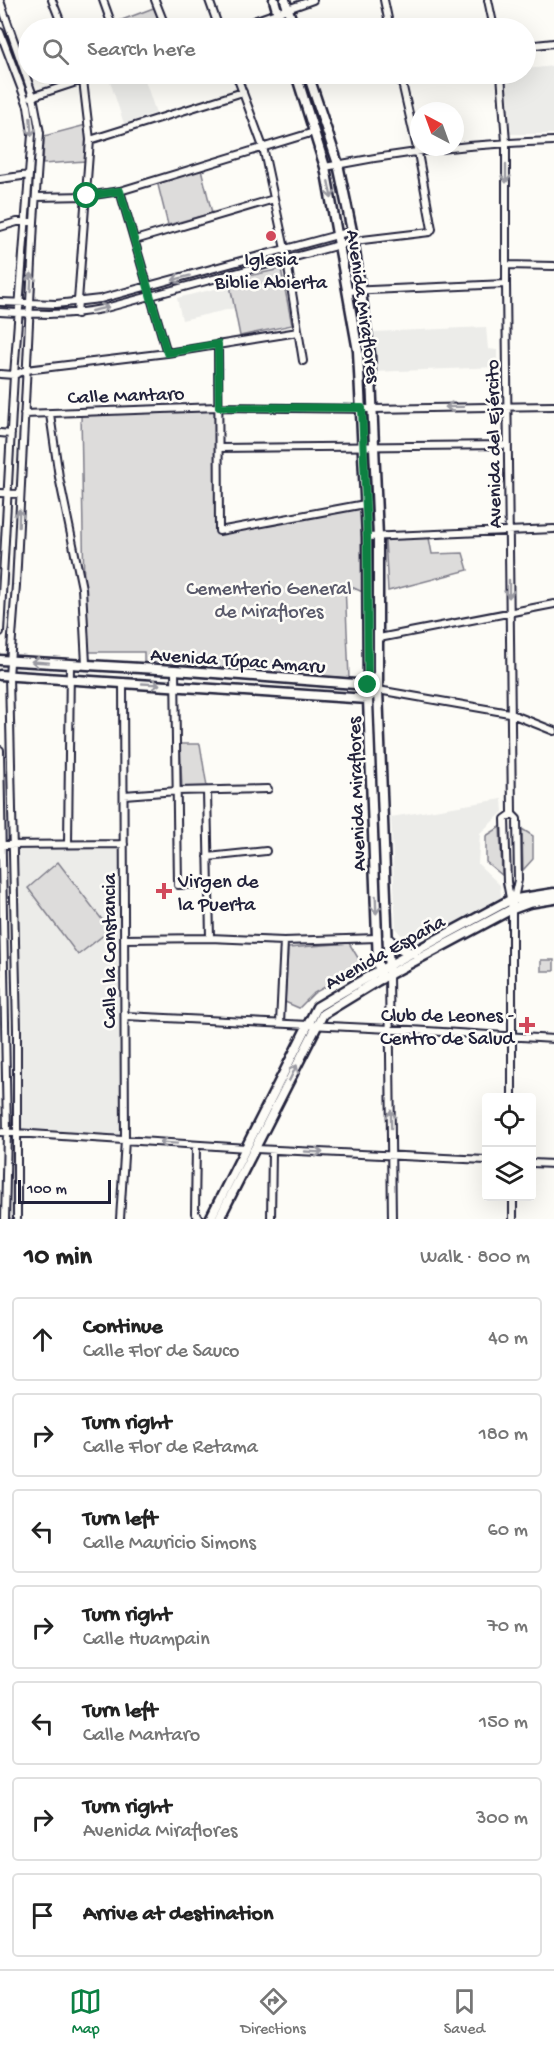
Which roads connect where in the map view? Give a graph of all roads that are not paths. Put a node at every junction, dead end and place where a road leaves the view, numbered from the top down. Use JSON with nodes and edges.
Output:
{"nodes":[{"id":1,"x":52,"y":0,"type":"edge"},
{"id":2,"x":103,"y":0,"type":"edge"},
{"id":3,"x":155,"y":0,"type":"edge"},
{"id":4,"x":209,"y":0,"type":"edge"},
{"id":5,"x":274,"y":0,"type":"edge"},
{"id":6,"x":285,"y":0,"type":"edge"},
{"id":7,"x":313,"y":0,"type":"edge"},
{"id":8,"x":384,"y":0,"type":"edge"},
{"id":9,"x":488,"y":0,"type":"edge"},
{"id":10,"x":1,"y":4,"type":"edge"},
{"id":11,"x":288,"y":10,"type":"junction"},
{"id":12,"x":278,"y":14,"type":"junction"},
{"id":13,"x":59,"y":18,"type":"edge"},
{"id":14,"x":109,"y":18,"type":"edge"},
{"id":15,"x":162,"y":18,"type":"edge"},
{"id":16,"x":215,"y":18,"type":"edge"},
{"id":17,"x":265,"y":18,"type":"edge"},
{"id":18,"x":279,"y":18,"type":"edge"},
{"id":19,"x":291,"y":18,"type":"edge"},
{"id":20,"x":388,"y":18,"type":"edge"},
{"id":21,"x":492,"y":18,"type":"edge"},
{"id":22,"x":0,"y":32,"type":"edge"},
{"id":23,"x":554,"y":44,"type":"edge"},
{"id":24,"x":536,"y":45,"type":"edge"},
{"id":25,"x":18,"y":53,"type":"edge"},
{"id":26,"x":18,"y":79,"type":"edge"},
{"id":27,"x":20,"y":84,"type":"edge"},
{"id":28,"x":29,"y":84,"type":"edge"},
{"id":29,"x":64,"y":84,"type":"edge"},
{"id":30,"x":83,"y":84,"type":"edge"},
{"id":31,"x":240,"y":84,"type":"edge"},
{"id":32,"x":299,"y":84,"type":"edge"},
{"id":33,"x":311,"y":84,"type":"edge"},
{"id":34,"x":402,"y":84,"type":"edge"},
{"id":35,"x":502,"y":84,"type":"edge"},
{"id":36,"x":243,"y":92,"type":"junction"},
{"id":37,"x":33,"y":96,"type":"junction"},
{"id":38,"x":26,"y":100,"type":"junction"},
{"id":39,"x":410,"y":118,"type":"edge"},
{"id":40,"x":314,"y":132,"type":"junction"},
{"id":41,"x":90,"y":140,"type":"junction"},
{"id":42,"x":554,"y":141,"type":"edge"},
{"id":43,"x":506,"y":142,"type":"junction"},
{"id":44,"x":263,"y":147,"type":"junction"},
{"id":45,"x":464,"y":147,"type":"edge"},
{"id":46,"x":410,"y":154,"type":"edge"},
{"id":47,"x":419,"y":156,"type":"edge"},
{"id":48,"x":338,"y":165,"type":"junction"},
{"id":49,"x":325,"y":167,"type":"junction"},
{"id":50,"x":29,"y":175,"type":"junction"},
{"id":51,"x":0,"y":179,"type":"edge"},
{"id":52,"x":120,"y":191,"type":"junction"},
{"id":53,"x":87,"y":196,"type":"junction"},
{"id":54,"x":36,"y":197,"type":"junction"},
{"id":55,"x":274,"y":199,"type":"junction"},
{"id":56,"x":25,"y":222,"type":"junction"},
{"id":57,"x":34,"y":222,"type":"junction"},
{"id":58,"x":0,"y":227,"type":"edge"},
{"id":59,"x":352,"y":231,"type":"junction"},
{"id":60,"x":339,"y":235,"type":"junction"},
{"id":61,"x":135,"y":240,"type":"junction"},
{"id":62,"x":354,"y":241,"type":"junction"},
{"id":63,"x":340,"y":245,"type":"junction"},
{"id":64,"x":285,"y":249,"type":"junction"},
{"id":65,"x":286,"y":260,"type":"junction"},
{"id":66,"x":506,"y":265,"type":"junction"},
{"id":67,"x":554,"y":266,"type":"edge"},
{"id":68,"x":506,"y":284,"type":"junction"},
{"id":69,"x":148,"y":287,"type":"junction"},
{"id":70,"x":362,"y":289,"type":"junction"},
{"id":71,"x":348,"y":291,"type":"junction"},
{"id":72,"x":151,"y":296,"type":"junction"},
{"id":73,"x":0,"y":302,"type":"edge"},
{"id":74,"x":19,"y":303,"type":"junction"},
{"id":75,"x":30,"y":303,"type":"junction"},
{"id":76,"x":78,"y":303,"type":"junction"},
{"id":77,"x":0,"y":312,"type":"edge"},
{"id":78,"x":18,"y":313,"type":"junction"},
{"id":79,"x":30,"y":314,"type":"junction"},
{"id":80,"x":77,"y":314,"type":"junction"},
{"id":81,"x":298,"y":332,"type":"junction"},
{"id":82,"x":218,"y":344,"type":"junction"},
{"id":83,"x":167,"y":353,"type":"junction"},
{"id":84,"x":303,"y":361,"type":"dead end"},
{"id":85,"x":26,"y":370,"type":"junction"},
{"id":86,"x":0,"y":375,"type":"edge"},
{"id":87,"x":14,"y":375,"type":"junction"},
{"id":88,"x":554,"y":406,"type":"edge"},
{"id":89,"x":219,"y":407,"type":"junction"},
{"id":90,"x":508,"y":407,"type":"junction"},
{"id":91,"x":362,"y":408,"type":"junction"},
{"id":92,"x":372,"y":409,"type":"junction"},
{"id":93,"x":24,"y":414,"type":"junction"},
{"id":94,"x":50,"y":414,"type":"junction"},
{"id":95,"x":0,"y":433,"type":"edge"},
{"id":96,"x":11,"y":434,"type":"junction"},
{"id":97,"x":508,"y":446,"type":"junction"},
{"id":98,"x":219,"y":448,"type":"junction"},
{"id":99,"x":363,"y":448,"type":"junction"},
{"id":100,"x":374,"y":448,"type":"junction"},
{"id":101,"x":4,"y":493,"type":"edge"},
{"id":102,"x":20,"y":494,"type":"junction"},
{"id":103,"x":365,"y":504,"type":"junction"},
{"id":104,"x":554,"y":529,"type":"edge"},
{"id":105,"x":510,"y":531,"type":"junction"},
{"id":106,"x":367,"y":537,"type":"junction"},
{"id":107,"x":378,"y":537,"type":"junction"},
{"id":108,"x":3,"y":584,"type":"junction"},
{"id":109,"x":16,"y":585,"type":"junction"},
{"id":110,"x":377,"y":593,"type":"junction"},
{"id":111,"x":367,"y":594,"type":"junction"},
{"id":112,"x":554,"y":604,"type":"edge"},
{"id":113,"x":509,"y":612,"type":"junction"},
{"id":114,"x":0,"y":632,"type":"edge"},
{"id":115,"x":379,"y":638,"type":"junction"},
{"id":116,"x":0,"y":660,"type":"edge"},
{"id":117,"x":11,"y":660,"type":"junction"},
{"id":118,"x":70,"y":664,"type":"junction"},
{"id":119,"x":86,"y":664,"type":"junction"},
{"id":120,"x":175,"y":670,"type":"junction"},
{"id":121,"x":4,"y":675,"type":"edge"},
{"id":122,"x":69,"y":679,"type":"junction"},
{"id":123,"x":308,"y":680,"type":"junction"},
{"id":124,"x":123,"y":682,"type":"junction"},
{"id":125,"x":368,"y":685,"type":"junction"},
{"id":126,"x":175,"y":686,"type":"junction"},
{"id":127,"x":378,"y":690,"type":"junction"},
{"id":128,"x":307,"y":696,"type":"junction"},
{"id":129,"x":368,"y":699,"type":"junction"},
{"id":130,"x":509,"y":713,"type":"junction"},
{"id":131,"x":554,"y":731,"type":"edge"},
{"id":132,"x":0,"y":750,"type":"edge"},
{"id":133,"x":382,"y":778,"type":"junction"},
{"id":134,"x":371,"y":779,"type":"junction"},
{"id":135,"x":268,"y":789,"type":"dead end"},
{"id":136,"x":177,"y":791,"type":"junction"},
{"id":137,"x":207,"y":791,"type":"junction"},
{"id":138,"x":124,"y":795,"type":"junction"},
{"id":139,"x":1,"y":808,"type":"edge"},
{"id":140,"x":512,"y":814,"type":"junction"},
{"id":141,"x":68,"y":844,"type":"junction"},
{"id":142,"x":124,"y":844,"type":"junction"},
{"id":143,"x":2,"y":845,"type":"junction"},
{"id":144,"x":11,"y":845,"type":"junction"},
{"id":145,"x":266,"y":851,"type":"dead end"},
{"id":146,"x":208,"y":857,"type":"junction"},
{"id":147,"x":209,"y":884,"type":"junction"},
{"id":148,"x":554,"y":892,"type":"edge"},
{"id":149,"x":554,"y":899,"type":"edge"},
{"id":150,"x":512,"y":903,"type":"junction"},
{"id":151,"x":14,"y":937,"type":"junction"},
{"id":152,"x":382,"y":937,"type":"junction"},
{"id":153,"x":2,"y":938,"type":"edge"},
{"id":154,"x":210,"y":938,"type":"junction"},
{"id":155,"x":124,"y":939,"type":"junction"},
{"id":156,"x":284,"y":941,"type":"junction"},
{"id":157,"x":2,"y":949,"type":"edge"},
{"id":158,"x":14,"y":949,"type":"junction"},
{"id":159,"x":414,"y":953,"type":"junction"},
{"id":160,"x":384,"y":973,"type":"junction"},
{"id":161,"x":125,"y":1016,"type":"junction"},
{"id":162,"x":280,"y":1023,"type":"junction"},
{"id":163,"x":307,"y":1025,"type":"junction"},
{"id":164,"x":317,"y":1025,"type":"junction"},
{"id":165,"x":390,"y":1029,"type":"junction"},
{"id":166,"x":5,"y":1030,"type":"junction"},
{"id":167,"x":17,"y":1030,"type":"junction"},
{"id":168,"x":512,"y":1037,"type":"junction"},
{"id":169,"x":554,"y":1040,"type":"edge"},
{"id":170,"x":512,"y":1093,"type":"edge"},
{"id":171,"x":4,"y":1132,"type":"edge"},
{"id":172,"x":17,"y":1133,"type":"junction"},
{"id":173,"x":125,"y":1140,"type":"junction"},
{"id":174,"x":196,"y":1145,"type":"junction"},
{"id":175,"x":251,"y":1149,"type":"junction"},
{"id":176,"x":272,"y":1150,"type":"junction"},
{"id":177,"x":392,"y":1156,"type":"junction"},
{"id":178,"x":482,"y":1160,"type":"edge"},
{"id":179,"x":536,"y":1163,"type":"edge"},
{"id":180,"x":554,"y":1164,"type":"edge"},
{"id":181,"x":513,"y":1201,"type":"edge"},
{"id":182,"x":5,"y":1219,"type":"edge"},
{"id":183,"x":16,"y":1219,"type":"edge"},
{"id":184,"x":120,"y":1219,"type":"edge"},
{"id":185,"x":200,"y":1219,"type":"edge"},
{"id":186,"x":210,"y":1219,"type":"edge"},
{"id":187,"x":219,"y":1219,"type":"edge"},
{"id":188,"x":271,"y":1219,"type":"edge"},
{"id":189,"x":392,"y":1219,"type":"edge"},
{"id":190,"x":513,"y":1219,"type":"edge"}],
"edges":[{"from":1,"to":13,"type":"street"},
{"from":2,"to":14,"type":"street"},
{"from":3,"to":15,"type":"street"},
{"from":4,"to":16,"type":"street"},
{"from":5,"to":12,"type":"main road"},
{"from":6,"to":11,"type":"main road"},
{"from":7,"to":11,"type":"street"},
{"from":8,"to":20,"type":"street"},
{"from":9,"to":21,"type":"street"},
{"from":10,"to":25,"type":"street"},
{"from":11,"to":12,"type":"street"},
{"from":11,"to":19,"type":"main road"},
{"from":12,"to":17,"type":"street"},
{"from":12,"to":18,"type":"main road"},
{"from":22,"to":26,"type":"street"},
{"from":23,"to":24,"type":"street"},
{"from":27,"to":38,"type":"street"},
{"from":28,"to":37,"type":"street"},
{"from":29,"to":37,"type":"street"},
{"from":30,"to":41,"type":"street"},
{"from":31,"to":36,"type":"street"},
{"from":32,"to":40,"type":"main road","name":"Avenida Miraflores"},
{"from":33,"to":48,"type":"main road","name":"Avenida Miraflores"},
{"from":34,"to":39,"type":"street"},
{"from":35,"to":43,"type":"street","name":"Avenida del Ejército"},
{"from":36,"to":41,"type":"street"},
{"from":36,"to":44,"type":"street"},
{"from":37,"to":38,"type":"street"},
{"from":37,"to":54,"type":"street"},
{"from":38,"to":50,"type":"street","one_way":true},
{"from":40,"to":44,"type":"street"},
{"from":40,"to":49,"type":"main road","name":"Avenida Miraflores"},
{"from":41,"to":53,"type":"street"},
{"from":42,"to":43,"type":"street"},
{"from":43,"to":45,"type":"street"},
{"from":43,"to":66,"type":"street","name":"Avenida del Ejército","one_way":true},
{"from":44,"to":52,"type":"street"},
{"from":44,"to":55,"type":"street"},
{"from":46,"to":48,"type":"street"},
{"from":47,"to":62,"type":"street"},
{"from":48,"to":49,"type":"street"},
{"from":48,"to":59,"type":"main road","name":"Avenida Miraflores"},
{"from":49,"to":60,"type":"main road","name":"Avenida Miraflores","one_way":true},
{"from":50,"to":51,"type":"street"},
{"from":50,"to":56,"type":"street"},
{"from":52,"to":53,"type":"street"},
{"from":52,"to":61,"type":"street"},
{"from":53,"to":54,"type":"street"},
{"from":53,"to":76,"type":"street"},
{"from":54,"to":57,"type":"street"},
{"from":55,"to":61,"type":"street"},
{"from":55,"to":64,"type":"street"},
{"from":56,"to":57,"type":"street"},
{"from":56,"to":58,"type":"street"},
{"from":56,"to":74,"type":"street"},
{"from":75,"to":57,"type":"street","one_way":true},
{"from":59,"to":60,"type":"street"},
{"from":59,"to":62,"type":"main road","name":"Avenida Miraflores"},
{"from":60,"to":63,"type":"main road","name":"Avenida Miraflores"},
{"from":60,"to":64,"type":"street"},
{"from":61,"to":69,"type":"street"},
{"from":62,"to":63,"type":"street"},
{"from":62,"to":70,"type":"main road","name":"Avenida Miraflores"},
{"from":63,"to":65,"type":"street"},
{"from":63,"to":71,"type":"main road","name":"Avenida Miraflores"},
{"from":64,"to":65,"type":"street"},
{"from":64,"to":69,"type":"street","one_way":true},
{"from":65,"to":72,"type":"street"},
{"from":65,"to":81,"type":"street"},
{"from":66,"to":67,"type":"street"},
{"from":66,"to":68,"type":"street","name":"Avenida del Ejército"},
{"from":68,"to":70,"type":"street"},
{"from":68,"to":90,"type":"street","name":"Avenida del Ejército"},
{"from":69,"to":72,"type":"street"},
{"from":69,"to":76,"type":"street"},
{"from":70,"to":71,"type":"street"},
{"from":70,"to":92,"type":"main road","name":"Avenida Miraflores"},
{"from":71,"to":91,"type":"main road","name":"Avenida Miraflores"},
{"from":80,"to":72,"type":"street","one_way":true},
{"from":72,"to":83,"type":"street"},
{"from":73,"to":74,"type":"street"},
{"from":74,"to":75,"type":"street"},
{"from":74,"to":78,"type":"street"},
{"from":75,"to":76,"type":"street"},
{"from":75,"to":79,"type":"street"},
{"from":76,"to":80,"type":"street"},
{"from":77,"to":78,"type":"street"},
{"from":78,"to":79,"type":"street"},
{"from":78,"to":87,"type":"street"},
{"from":79,"to":80,"type":"street"},
{"from":79,"to":85,"type":"street"},
{"from":81,"to":82,"type":"street"},
{"from":81,"to":84,"type":"street"},
{"from":82,"to":83,"type":"street"},
{"from":82,"to":89,"type":"street"},
{"from":83,"to":85,"type":"street"},
{"from":85,"to":87,"type":"street"},
{"from":85,"to":93,"type":"street"},
{"from":86,"to":87,"type":"street"},
{"from":87,"to":96,"type":"street"},
{"from":88,"to":90,"type":"street","name":"Calle Mantaro"},
{"from":89,"to":91,"type":"street","name":"Calle Mantaro"},
{"from":89,"to":94,"type":"street","name":"Calle Mantaro"},
{"from":89,"to":98,"type":"street"},
{"from":90,"to":92,"type":"street","name":"Calle Mantaro","one_way":true},
{"from":90,"to":97,"type":"street","name":"Avenida del Ejército"},
{"from":91,"to":92,"type":"street","name":"Calle Mantaro"},
{"from":91,"to":99,"type":"main road","name":"Avenida Miraflores"},
{"from":92,"to":100,"type":"main road","name":"Avenida Miraflores"},
{"from":93,"to":94,"type":"street","name":"Calle Mantaro"},
{"from":93,"to":102,"type":"street"},
{"from":94,"to":119,"type":"street"},
{"from":95,"to":96,"type":"street"},
{"from":96,"to":101,"type":"street"},
{"from":97,"to":100,"type":"street"},
{"from":97,"to":105,"type":"street","name":"Avenida del Ejército"},
{"from":98,"to":99,"type":"street"},
{"from":98,"to":103,"type":"street"},
{"from":99,"to":100,"type":"street"},
{"from":99,"to":103,"type":"main road","name":"Avenida Miraflores"},
{"from":100,"to":107,"type":"main road","name":"Avenida Miraflores"},
{"from":101,"to":102,"type":"street"},
{"from":101,"to":108,"type":"street"},
{"from":109,"to":102,"type":"street","one_way":true},
{"from":103,"to":106,"type":"main road","name":"Avenida Miraflores"},
{"from":104,"to":105,"type":"street"},
{"from":105,"to":107,"type":"street"},
{"from":105,"to":113,"type":"street","name":"Avenida del Ejército","one_way":true},
{"from":106,"to":107,"type":"street"},
{"from":106,"to":111,"type":"main road","name":"Avenida Miraflores"},
{"from":107,"to":110,"type":"main road","name":"Avenida Miraflores"},
{"from":108,"to":109,"type":"street"},
{"from":108,"to":114,"type":"street"},
{"from":109,"to":117,"type":"street"},
{"from":110,"to":111,"type":"main road"},
{"from":110,"to":115,"type":"main road","name":"Avenida Miraflores"},
{"from":111,"to":125,"type":"main road","name":"Avenida Miraflores"},
{"from":112,"to":113,"type":"street"},
{"from":113,"to":115,"type":"street"},
{"from":113,"to":130,"type":"street","name":"Avenida del Ejército"},
{"from":115,"to":127,"type":"main road","name":"Avenida Miraflores"},
{"from":116,"to":117,"type":"main road","name":"Avenida Túpac Amaru"},
{"from":118,"to":117,"type":"main road","name":"Avenida Túpac Amaru","one_way":true},
{"from":117,"to":121,"type":"street"},
{"from":118,"to":119,"type":"main road","name":"Avenida Túpac Amaru"},
{"from":118,"to":122,"type":"street"},
{"from":119,"to":120,"type":"main road","name":"Avenida Túpac Amaru"},
{"from":120,"to":123,"type":"main road","name":"Avenida Túpac Amaru"},
{"from":120,"to":126,"type":"street"},
{"from":121,"to":122,"type":"main road","name":"Avenida Túpac Amaru"},
{"from":121,"to":144,"type":"street"},
{"from":122,"to":124,"type":"main road","name":"Avenida Túpac Amaru"},
{"from":122,"to":141,"type":"street"},
{"from":123,"to":125,"type":"main road","name":"Avenida Túpac Amaru"},
{"from":123,"to":128,"type":"main road"},
{"from":124,"to":126,"type":"main road","name":"Avenida Túpac Amaru","one_way":true},
{"from":124,"to":138,"type":"street","name":"Calle la Constancia"},
{"from":125,"to":127,"type":"main road","name":"Avenida Túpac Amaru"},
{"from":125,"to":129,"type":"main road","name":"Avenida Miraflores"},
{"from":126,"to":128,"type":"main road","name":"Avenida Túpac Amaru"},
{"from":126,"to":136,"type":"street"},
{"from":127,"to":129,"type":"main road"},
{"from":127,"to":130,"type":"street"},
{"from":127,"to":133,"type":"main road","name":"Avenida Miraflores"},
{"from":128,"to":129,"type":"main road","name":"Avenida Túpac Amaru"},
{"from":129,"to":134,"type":"main road","name":"Avenida Miraflores"},
{"from":130,"to":131,"type":"street"},
{"from":130,"to":140,"type":"street","name":"Avenida del Ejército"},
{"from":132,"to":139,"type":"street"},
{"from":133,"to":134,"type":"main road"},
{"from":133,"to":152,"type":"main road","name":"Avenida Miraflores"},
{"from":134,"to":152,"type":"main road","name":"Avenida Miraflores","one_way":true},
{"from":135,"to":137,"type":"street"},
{"from":136,"to":137,"type":"street"},
{"from":136,"to":138,"type":"street"},
{"from":136,"to":147,"type":"street"},
{"from":137,"to":146,"type":"street"},
{"from":138,"to":142,"type":"street","name":"Calle la Constancia"},
{"from":139,"to":143,"type":"street"},
{"from":140,"to":150,"type":"street","name":"Avenida del Ejército"},
{"from":140,"to":150,"type":"street","name":"Avenida del Ejército"},
{"from":141,"to":142,"type":"street"},
{"from":141,"to":144,"type":"street"},
{"from":142,"to":155,"type":"street","name":"Calle la Constancia"},
{"from":143,"to":144,"type":"street"},
{"from":143,"to":153,"type":"street"},
{"from":144,"to":151,"type":"street"},
{"from":145,"to":146,"type":"street"},
{"from":146,"to":147,"type":"street"},
{"from":147,"to":154,"type":"street"},
{"from":148,"to":150,"type":"main road","name":"Avenida España"},
{"from":149,"to":150,"type":"main road","name":"Avenida España"},
{"from":150,"to":159,"type":"main road","name":"Avenida España"},
{"from":150,"to":160,"type":"main road","name":"Avenida España"},
{"from":150,"to":168,"type":"street"},
{"from":151,"to":153,"type":"street"},
{"from":151,"to":158,"type":"street"},
{"from":152,"to":156,"type":"street"},
{"from":152,"to":159,"type":"main road"},
{"from":152,"to":160,"type":"main road","name":"Avenida Miraflores"},
{"from":153,"to":157,"type":"street"},
{"from":154,"to":155,"type":"street"},
{"from":154,"to":156,"type":"street"},
{"from":155,"to":161,"type":"street","name":"Calle la Constancia"},
{"from":156,"to":162,"type":"street"},
{"from":157,"to":158,"type":"street"},
{"from":157,"to":166,"type":"street"},
{"from":158,"to":167,"type":"street"},
{"from":159,"to":160,"type":"main road","name":"Avenida España"},
{"from":160,"to":163,"type":"main road","name":"Avenida España"},
{"from":160,"to":164,"type":"main road","name":"Avenida España"},
{"from":160,"to":165,"type":"street"},
{"from":161,"to":162,"type":"street"},
{"from":161,"to":173,"type":"street","name":"Calle la Constancia"},
{"from":162,"to":163,"type":"street"},
{"from":163,"to":164,"type":"street"},
{"from":163,"to":175,"type":"main road","name":"Avenida España"},
{"from":164,"to":165,"type":"street"},
{"from":175,"to":164,"type":"main road","name":"Avenida España","one_way":true},
{"from":165,"to":168,"type":"street"},
{"from":177,"to":165,"type":"street","one_way":true},
{"from":166,"to":167,"type":"street"},
{"from":166,"to":171,"type":"street"},
{"from":167,"to":172,"type":"street"},
{"from":168,"to":169,"type":"street"},
{"from":168,"to":170,"type":"street"},
{"from":171,"to":172,"type":"street"},
{"from":171,"to":182,"type":"street"},
{"from":172,"to":173,"type":"street"},
{"from":172,"to":183,"type":"street"},
{"from":174,"to":173,"type":"street","one_way":true},
{"from":173,"to":184,"type":"street","name":"Calle la Constancia"},
{"from":174,"to":175,"type":"street"},
{"from":174,"to":185,"type":"street"},
{"from":175,"to":176,"type":"street"},
{"from":175,"to":186,"type":"main road","name":"Avenida España"},
{"from":175,"to":187,"type":"main road","name":"Avenida España"},
{"from":176,"to":177,"type":"street","one_way":true},
{"from":176,"to":188,"type":"street"},
{"from":177,"to":178,"type":"street"},
{"from":177,"to":189,"type":"street"},
{"from":179,"to":180,"type":"street"},
{"from":181,"to":190,"type":"street"}]}
